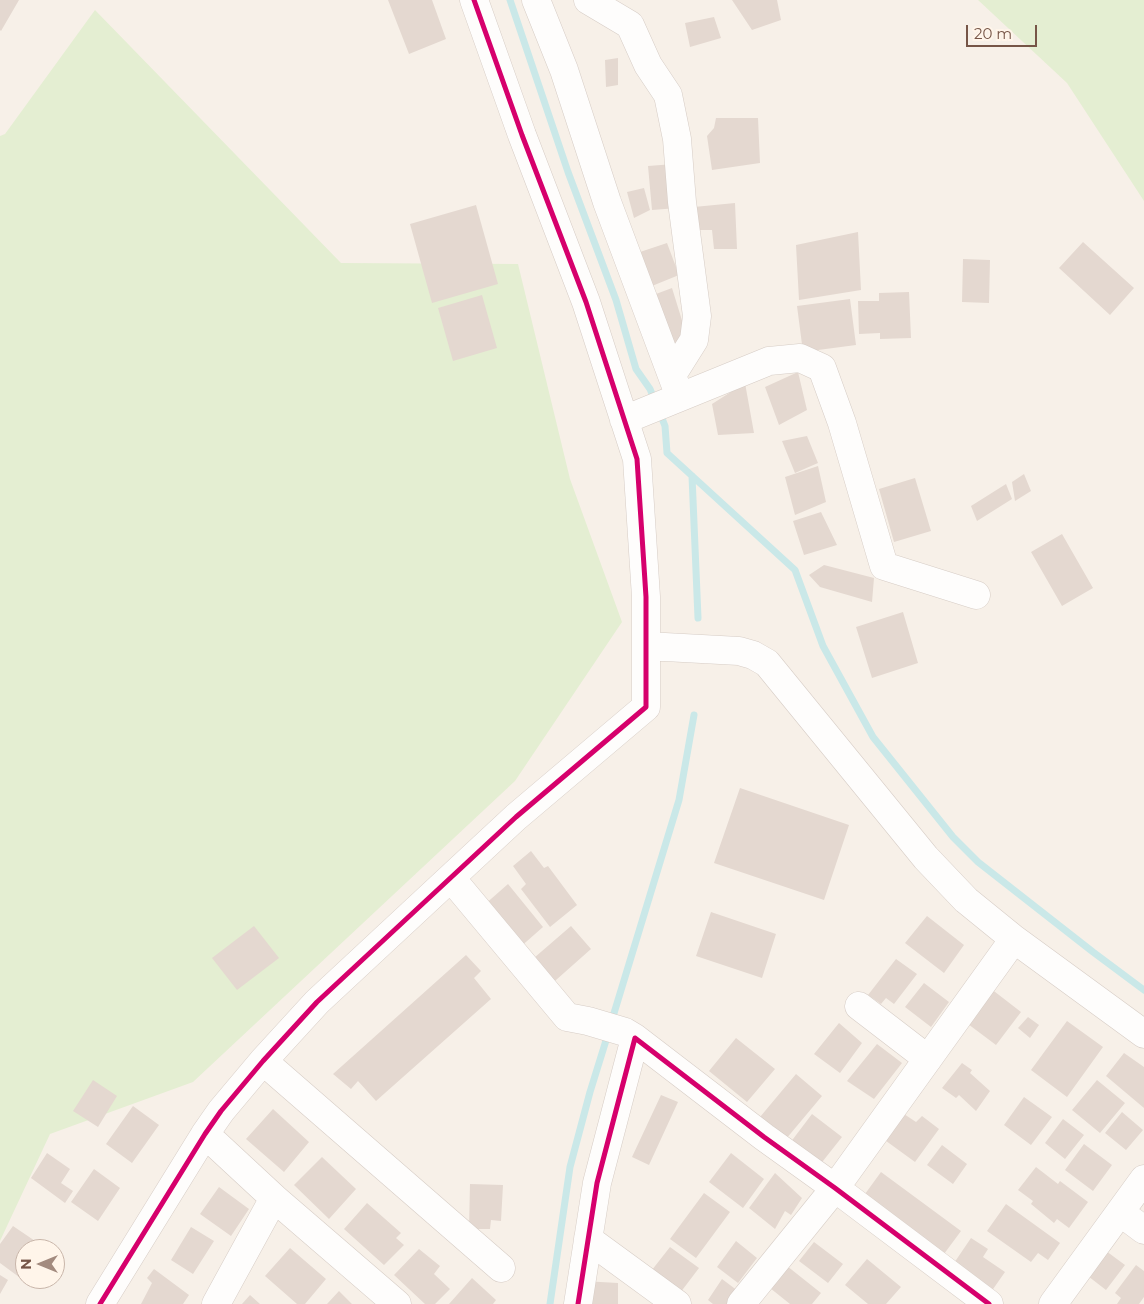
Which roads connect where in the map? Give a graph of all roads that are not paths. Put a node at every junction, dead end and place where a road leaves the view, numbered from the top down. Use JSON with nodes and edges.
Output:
{"nodes":[{"id":1,"x":474,"y":0,"type":"edge"},
{"id":2,"x":536,"y":0,"type":"edge"},
{"id":3,"x":588,"y":0,"type":"edge"},
{"id":4,"x":674,"y":391,"type":"junction"},
{"id":5,"x":635,"y":415,"type":"junction"},
{"id":6,"x":976,"y":594,"type":"dead end"},
{"id":7,"x":646,"y":646,"type":"junction"},
{"id":8,"x":451,"y":878,"type":"junction"},
{"id":9,"x":1014,"y":939,"type":"junction"},
{"id":10,"x":859,"y":1006,"type":"dead end"},
{"id":11,"x":1144,"y":1034,"type":"edge"},
{"id":12,"x":630,"y":1035,"type":"junction"},
{"id":13,"x":928,"y":1059,"type":"junction"},
{"id":14,"x":263,"y":1061,"type":"junction"},
{"id":15,"x":206,"y":1134,"type":"junction"},
{"id":16,"x":1144,"y":1179,"type":"edge"},
{"id":17,"x":835,"y":1188,"type":"junction"},
{"id":18,"x":274,"y":1198,"type":"junction"},
{"id":19,"x":1120,"y":1212,"type":"junction"},
{"id":20,"x":1144,"y":1230,"type":"edge"},
{"id":21,"x":588,"y":1239,"type":"junction"},
{"id":22,"x":501,"y":1268,"type":"dead end"},
{"id":23,"x":100,"y":1304,"type":"edge"},
{"id":24,"x":216,"y":1304,"type":"edge"},
{"id":25,"x":397,"y":1304,"type":"edge"},
{"id":26,"x":578,"y":1304,"type":"edge"},
{"id":27,"x":677,"y":1304,"type":"edge"},
{"id":28,"x":741,"y":1304,"type":"edge"},
{"id":29,"x":989,"y":1304,"type":"edge"},
{"id":30,"x":1052,"y":1304,"type":"edge"}],
"edges":[{"from":1,"to":5,"type":"street"},
{"from":2,"to":4,"type":"street"},
{"from":3,"to":4,"type":"street"},
{"from":4,"to":5,"type":"street"},
{"from":4,"to":6,"type":"street"},
{"from":5,"to":7,"type":"street"},
{"from":7,"to":8,"type":"street"},
{"from":7,"to":9,"type":"street"},
{"from":8,"to":12,"type":"street"},
{"from":8,"to":14,"type":"street"},
{"from":9,"to":11,"type":"street"},
{"from":9,"to":13,"type":"street"},
{"from":10,"to":13,"type":"street"},
{"from":12,"to":17,"type":"street"},
{"from":12,"to":21,"type":"street"},
{"from":13,"to":17,"type":"street"},
{"from":14,"to":15,"type":"street"},
{"from":14,"to":22,"type":"street"},
{"from":15,"to":18,"type":"street"},
{"from":15,"to":23,"type":"street"},
{"from":16,"to":19,"type":"street"},
{"from":17,"to":28,"type":"street"},
{"from":17,"to":29,"type":"street"},
{"from":18,"to":24,"type":"street"},
{"from":18,"to":25,"type":"street"},
{"from":19,"to":20,"type":"street"},
{"from":19,"to":30,"type":"street"},
{"from":21,"to":26,"type":"street"},
{"from":21,"to":27,"type":"street"}]}
